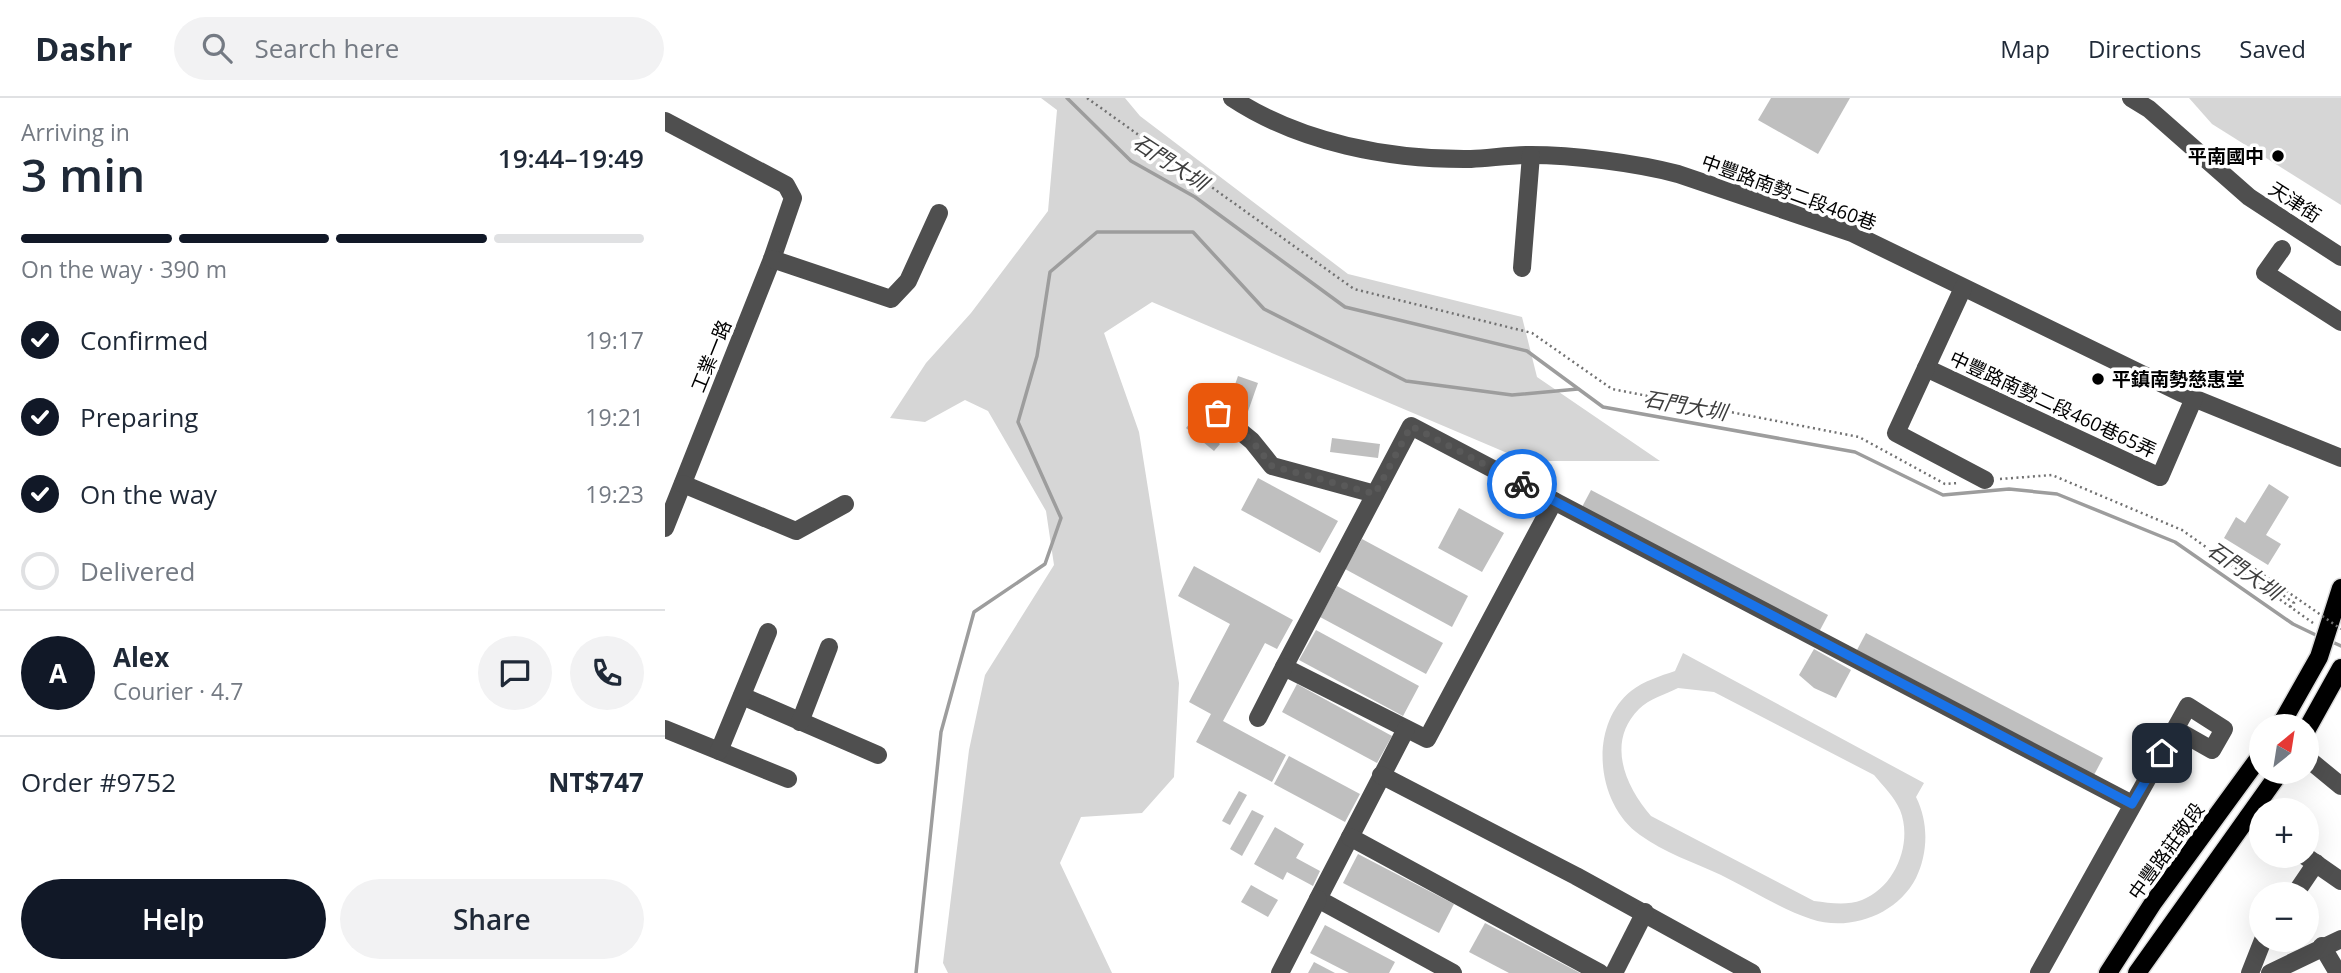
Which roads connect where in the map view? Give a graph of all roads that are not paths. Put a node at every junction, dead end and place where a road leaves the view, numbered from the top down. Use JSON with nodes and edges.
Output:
{"nodes":[{"id":1,"x":1232,"y":98,"type":"edge"},
{"id":2,"x":2131,"y":98,"type":"edge"},
{"id":3,"x":2152,"y":104,"type":"edge"},
{"id":4,"x":665,"y":121,"type":"edge"},
{"id":5,"x":1531,"y":155,"type":"junction"},
{"id":6,"x":939,"y":213,"type":"dead end"},
{"id":7,"x":2282,"y":249,"type":"dead end"},
{"id":8,"x":2341,"y":257,"type":"edge"},
{"id":9,"x":772,"y":259,"type":"junction"},
{"id":10,"x":1522,"y":268,"type":"dead end"},
{"id":11,"x":1963,"y":288,"type":"junction"},
{"id":12,"x":2341,"y":322,"type":"edge"},
{"id":13,"x":1926,"y":368,"type":"junction"},
{"id":14,"x":2194,"y":398,"type":"junction"},
{"id":15,"x":1201,"y":400,"type":"dead end"},
{"id":16,"x":2341,"y":458,"type":"edge"},
{"id":17,"x":1985,"y":480,"type":"road end"},
{"id":18,"x":683,"y":484,"type":"junction"},
{"id":19,"x":1375,"y":494,"type":"junction"},
{"id":20,"x":1554,"y":501,"type":"junction"},
{"id":21,"x":845,"y":504,"type":"dead end"},
{"id":22,"x":665,"y":528,"type":"edge"},
{"id":23,"x":2341,"y":588,"type":"edge"},
{"id":24,"x":2334,"y":630,"type":"edge"},
{"id":25,"x":768,"y":632,"type":"dead end"},
{"id":26,"x":829,"y":647,"type":"dead end"},
{"id":27,"x":1284,"y":667,"type":"junction"},
{"id":28,"x":2340,"y":673,"type":"edge"},
{"id":29,"x":741,"y":696,"type":"junction"},
{"id":30,"x":2287,"y":714,"type":"edge"},
{"id":31,"x":2316,"y":714,"type":"edge"},
{"id":32,"x":1258,"y":718,"type":"dead end"},
{"id":33,"x":800,"y":722,"type":"junction"},
{"id":34,"x":665,"y":729,"type":"edge"},
{"id":35,"x":1405,"y":729,"type":"junction"},
{"id":36,"x":2175,"y":729,"type":"dead end"},
{"id":37,"x":719,"y":751,"type":"junction"},
{"id":38,"x":878,"y":755,"type":"dead end"},
{"id":39,"x":2319,"y":768,"type":"edge"},
{"id":40,"x":2249,"y":771,"type":"edge"},
{"id":41,"x":1381,"y":775,"type":"junction"},
{"id":42,"x":788,"y":779,"type":"dead end"},
{"id":43,"x":2341,"y":786,"type":"edge"},
{"id":44,"x":2132,"y":804,"type":"junction"},
{"id":45,"x":2249,"y":827,"type":"edge"},
{"id":46,"x":1350,"y":837,"type":"junction"},
{"id":47,"x":2319,"y":866,"type":"edge"},
{"id":48,"x":2341,"y":881,"type":"edge"},
{"id":49,"x":1318,"y":899,"type":"junction"},
{"id":50,"x":1645,"y":912,"type":"junction"},
{"id":51,"x":2341,"y":939,"type":"edge"},
{"id":52,"x":2322,"y":946,"type":"junction"},
{"id":53,"x":2258,"y":952,"type":"edge"},
{"id":54,"x":1721,"y":965,"type":"edge"},
{"id":55,"x":2277,"y":971,"type":"edge"},
{"id":56,"x":1280,"y":973,"type":"edge"},
{"id":57,"x":1453,"y":973,"type":"edge"},
{"id":58,"x":1600,"y":973,"type":"edge"},
{"id":59,"x":1614,"y":973,"type":"edge"},
{"id":60,"x":1752,"y":973,"type":"edge"},
{"id":61,"x":2039,"y":973,"type":"edge"},
{"id":62,"x":2108,"y":973,"type":"edge"},
{"id":63,"x":2137,"y":973,"type":"edge"},
{"id":64,"x":2249,"y":973,"type":"edge"},
{"id":65,"x":2338,"y":973,"type":"edge"}],
"edges":[{"from":1,"to":5,"type":"street","name":"中豐路南勢二段460巷"},
{"from":2,"to":3,"type":"street","name":"天津街"},
{"from":3,"to":8,"type":"street","name":"天津街"},
{"from":4,"to":9,"type":"street","name":"工業一路"},
{"from":5,"to":10,"type":"street"},
{"from":5,"to":11,"type":"street","name":"中豐路南勢二段460巷"},
{"from":6,"to":9,"type":"street"},
{"from":7,"to":12,"type":"street"},
{"from":9,"to":18,"type":"street","name":"工業一路"},
{"from":11,"to":13,"type":"street","name":"中豐路南勢二段460巷65弄"},
{"from":11,"to":14,"type":"street","name":"中豐路南勢二段460巷"},
{"from":13,"to":14,"type":"street","name":"中豐路南勢二段460巷65弄"},
{"from":13,"to":17,"type":"street","name":"中豐路南勢二段460巷65弄"},
{"from":14,"to":16,"type":"street","name":"中豐路南勢二段460巷"},
{"from":15,"to":19,"type":"street"},
{"from":18,"to":21,"type":"street"},
{"from":18,"to":22,"type":"street","name":"工業一路"},
{"from":19,"to":20,"type":"street"},
{"from":19,"to":27,"type":"street"},
{"from":20,"to":35,"type":"street"},
{"from":20,"to":44,"type":"street"},
{"from":23,"to":24,"type":"main road"},
{"from":24,"to":30,"type":"main road"},
{"from":25,"to":29,"type":"street"},
{"from":26,"to":33,"type":"street"},
{"from":27,"to":32,"type":"street"},
{"from":27,"to":35,"type":"street"},
{"from":28,"to":31,"type":"main road"},
{"from":29,"to":33,"type":"street"},
{"from":29,"to":37,"type":"street"},
{"from":33,"to":38,"type":"street"},
{"from":34,"to":37,"type":"street"},
{"from":35,"to":41,"type":"street"},
{"from":36,"to":44,"type":"street"},
{"from":37,"to":42,"type":"street"},
{"from":39,"to":43,"type":"street"},
{"from":40,"to":62,"type":"main road","name":"中豐路莊敬段"},
{"from":41,"to":46,"type":"street"},
{"from":41,"to":50,"type":"street"},
{"from":44,"to":61,"type":"street"},
{"from":45,"to":63,"type":"main road"},
{"from":46,"to":49,"type":"street"},
{"from":46,"to":58,"type":"street"},
{"from":47,"to":48,"type":"street"},
{"from":49,"to":56,"type":"street"},
{"from":49,"to":57,"type":"street"},
{"from":50,"to":54,"type":"street"},
{"from":50,"to":59,"type":"street"},
{"from":51,"to":52,"type":"street"},
{"from":52,"to":55,"type":"street"},
{"from":52,"to":65,"type":"street"},
{"from":53,"to":64,"type":"street"},
{"from":54,"to":60,"type":"street"}]}
